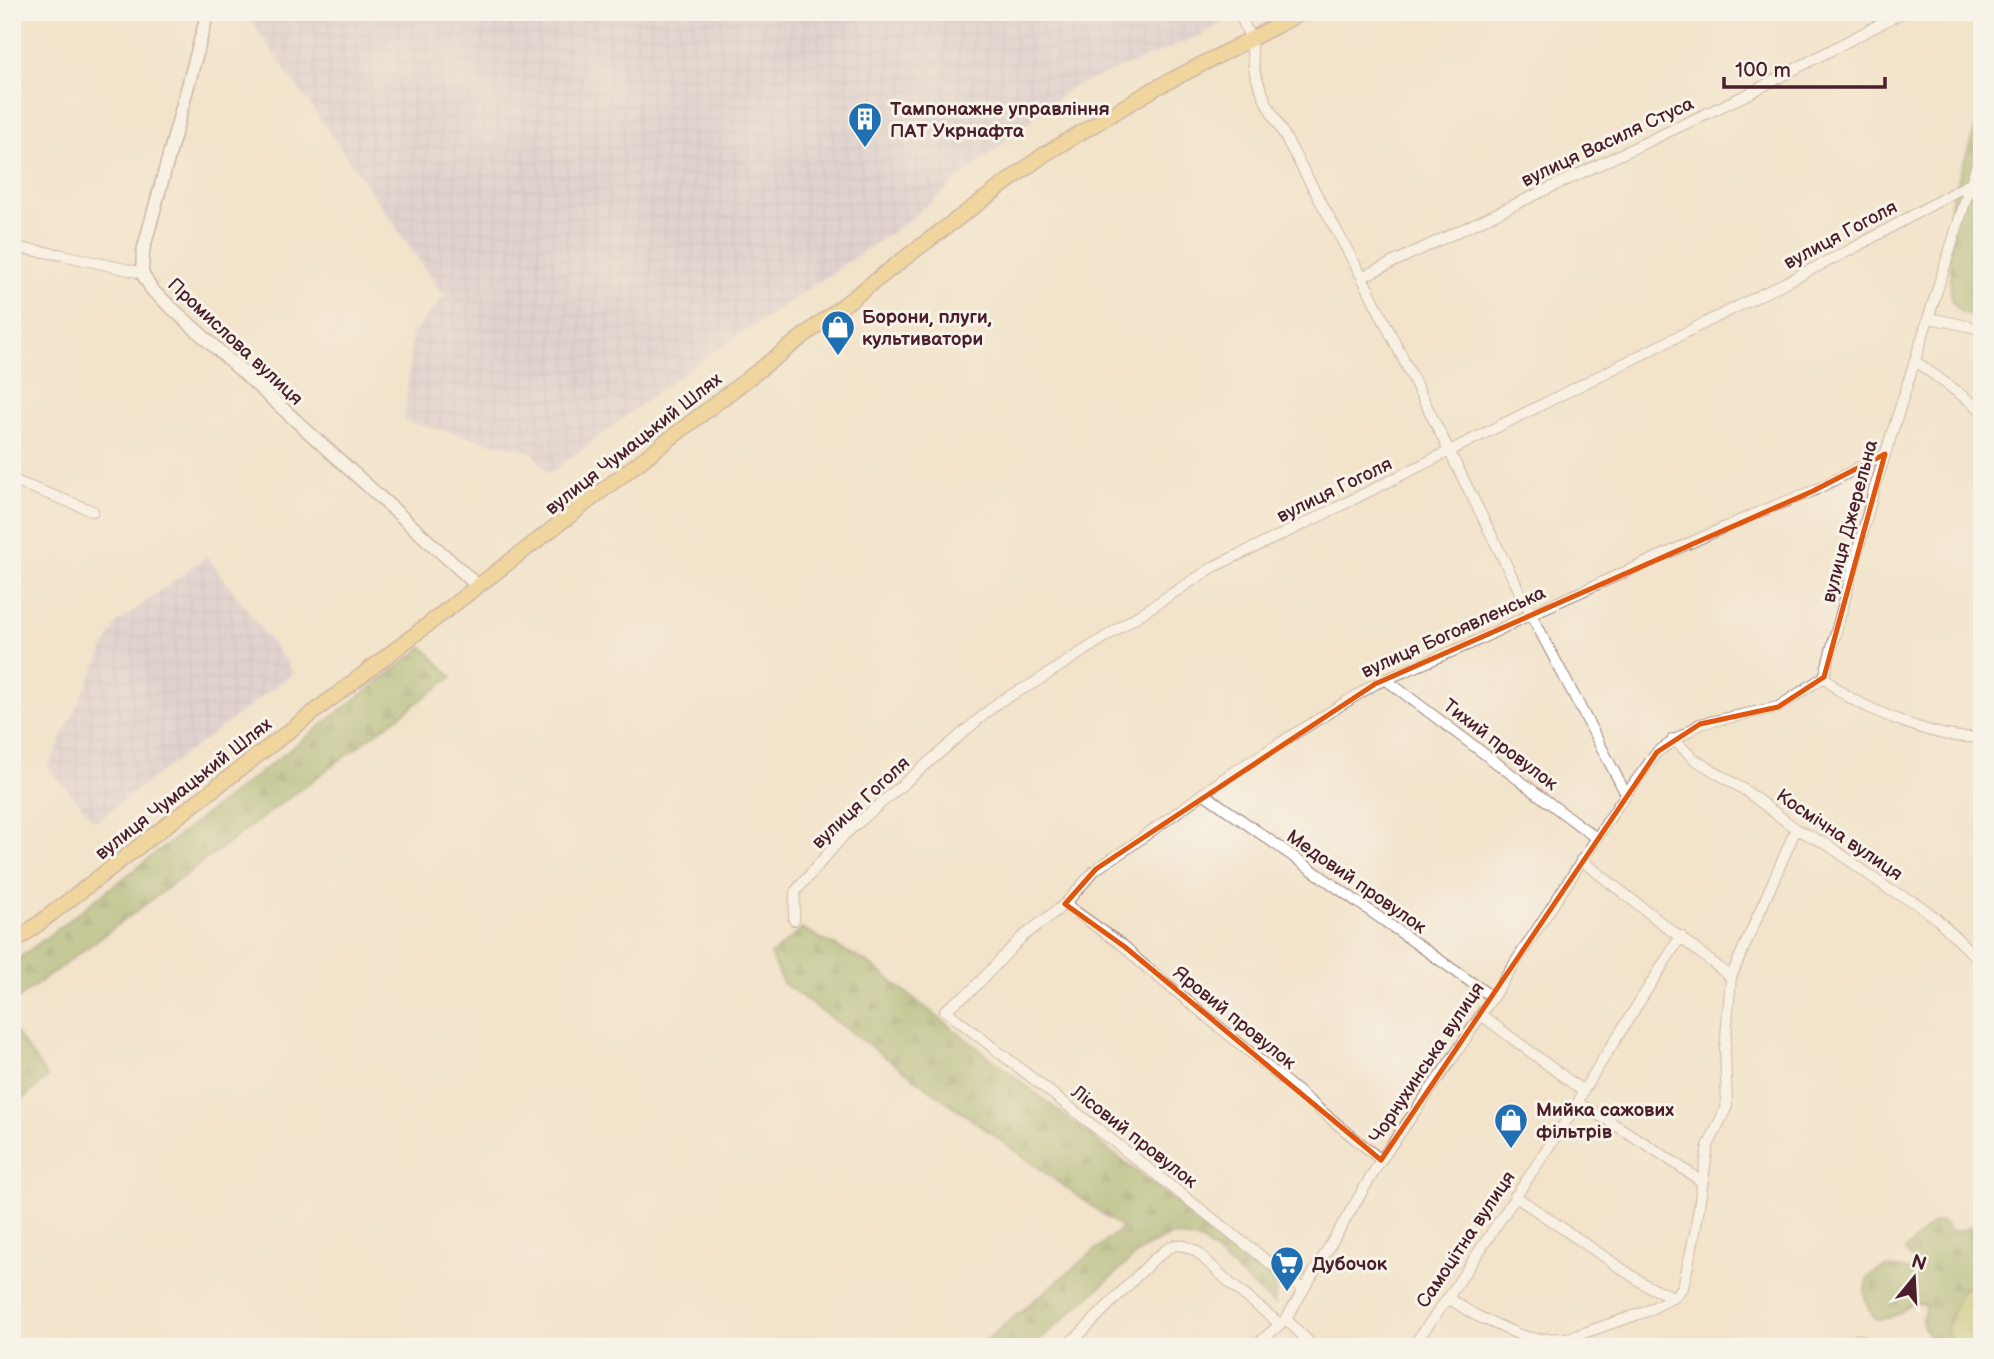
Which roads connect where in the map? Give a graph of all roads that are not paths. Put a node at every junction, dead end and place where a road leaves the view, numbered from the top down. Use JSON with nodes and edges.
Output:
{"nodes":[{"id":1,"x":208,"y":12,"type":"edge"},
{"id":2,"x":1239,"y":12,"type":"edge"},
{"id":3,"x":1303,"y":12,"type":"edge"},
{"id":4,"x":1903,"y":12,"type":"edge"},
{"id":5,"x":1250,"y":38,"type":"junction"},
{"id":6,"x":1982,"y":148,"type":"edge"},
{"id":7,"x":1969,"y":184,"type":"junction"},
{"id":8,"x":12,"y":247,"type":"edge"},
{"id":9,"x":142,"y":272,"type":"junction"},
{"id":10,"x":1362,"y":277,"type":"junction"},
{"id":11,"x":1930,"y":318,"type":"junction"},
{"id":12,"x":1982,"y":329,"type":"edge"},
{"id":13,"x":1915,"y":361,"type":"junction"},
{"id":14,"x":1982,"y":410,"type":"edge"},
{"id":15,"x":1450,"y":451,"type":"junction"},
{"id":16,"x":1885,"y":454,"type":"junction"},
{"id":17,"x":12,"y":480,"type":"edge"},
{"id":18,"x":93,"y":511,"type":"dead end"},
{"id":19,"x":478,"y":586,"type":"junction"},
{"id":20,"x":1531,"y":614,"type":"junction"},
{"id":21,"x":1824,"y":677,"type":"junction"},
{"id":22,"x":1385,"y":679,"type":"junction"},
{"id":23,"x":1982,"y":735,"type":"edge"},
{"id":24,"x":1673,"y":739,"type":"junction"},
{"id":25,"x":1203,"y":793,"type":"junction"},
{"id":26,"x":1626,"y":794,"type":"junction"},
{"id":27,"x":1796,"y":829,"type":"junction"},
{"id":28,"x":1596,"y":838,"type":"junction"},
{"id":29,"x":1581,"y":860,"type":"junction"},
{"id":30,"x":1065,"y":904,"type":"junction"},
{"id":31,"x":794,"y":920,"type":"dead end"},
{"id":32,"x":1681,"y":936,"type":"junction"},
{"id":33,"x":12,"y":944,"type":"edge"},
{"id":34,"x":1982,"y":963,"type":"edge"},
{"id":35,"x":1731,"y":976,"type":"junction"},
{"id":36,"x":1492,"y":997,"type":"junction"},
{"id":37,"x":945,"y":1010,"type":"joint"},
{"id":38,"x":1481,"y":1015,"type":"junction"},
{"id":39,"x":1583,"y":1091,"type":"junction"},
{"id":40,"x":1578,"y":1103,"type":"junction"},
{"id":41,"x":1381,"y":1160,"type":"junction"},
{"id":42,"x":1702,"y":1182,"type":"junction"},
{"id":43,"x":1515,"y":1196,"type":"junction"},
{"id":44,"x":1303,"y":1289,"type":"junction"},
{"id":45,"x":1674,"y":1297,"type":"junction"},
{"id":46,"x":1448,"y":1298,"type":"junction"},
{"id":47,"x":1283,"y":1322,"type":"junction"},
{"id":48,"x":1258,"y":1345,"type":"edge"},
{"id":49,"x":1063,"y":1347,"type":"edge"},
{"id":50,"x":1314,"y":1347,"type":"edge"},
{"id":51,"x":1412,"y":1347,"type":"edge"},
{"id":52,"x":1839,"y":1347,"type":"edge"},
{"id":53,"x":1875,"y":1347,"type":"edge"}],
"edges":[{"from":1,"to":9,"type":"street","name":"Промислова вулиця"},
{"from":2,"to":5,"type":"street"},
{"from":3,"to":5,"type":"main road","name":"вулиця Чумацький Шлях"},
{"from":4,"to":10,"type":"street","name":"вулиця Василя Стуса"},
{"from":5,"to":10,"type":"street"},
{"from":5,"to":19,"type":"main road","name":"вулиця Чумацький Шлях"},
{"from":6,"to":7,"type":"street","name":"вулиця Джерельна"},
{"from":7,"to":11,"type":"street","name":"вулиця Джерельна"},
{"from":7,"to":15,"type":"street","name":"вулиця Гоголя"},
{"from":8,"to":9,"type":"street"},
{"from":9,"to":19,"type":"street","name":"Промислова вулиця"},
{"from":10,"to":15,"type":"street"},
{"from":11,"to":12,"type":"street"},
{"from":11,"to":13,"type":"street","name":"вулиця Джерельна"},
{"from":13,"to":14,"type":"street"},
{"from":13,"to":16,"type":"street","name":"вулиця Джерельна"},
{"from":15,"to":20,"type":"street"},
{"from":15,"to":31,"type":"street","name":"вулиця Гоголя"},
{"from":16,"to":20,"type":"street","name":"вулиця Богоявленська"},
{"from":16,"to":21,"type":"street","name":"вулиця Джерельна"},
{"from":17,"to":18,"type":"street"},
{"from":19,"to":33,"type":"main road","name":"вулиця Чумацький Шлях"},
{"from":20,"to":22,"type":"street","name":"вулиця Богоявленська"},
{"from":20,"to":26,"type":"street"},
{"from":21,"to":23,"type":"street"},
{"from":21,"to":24,"type":"street"},
{"from":22,"to":25,"type":"street","name":"вулиця Богоявленська"},
{"from":22,"to":28,"type":"street","name":"Тихий провулок"},
{"from":24,"to":26,"type":"street"},
{"from":24,"to":27,"type":"street","name":"Космічна вулиця"},
{"from":25,"to":30,"type":"street","name":"вулиця Богоявленська"},
{"from":25,"to":36,"type":"street","name":"Медовий провулок"},
{"from":26,"to":28,"type":"street","name":"Чорнухинська вулиця"},
{"from":27,"to":34,"type":"street","name":"Космічна вулиця"},
{"from":27,"to":35,"type":"street"},
{"from":28,"to":29,"type":"street","name":"Чорнухинська вулиця"},
{"from":29,"to":32,"type":"street"},
{"from":29,"to":36,"type":"street","name":"Чорнухинська вулиця"},
{"from":30,"to":37,"type":"street","name":"вулиця Богоявленська"},
{"from":30,"to":41,"type":"street","name":"Яровий провулок"},
{"from":32,"to":35,"type":"street"},
{"from":32,"to":39,"type":"street","name":"Самоцітна вулиця"},
{"from":35,"to":42,"type":"street"},
{"from":36,"to":38,"type":"street","name":"Чорнухинська вулиця"},
{"from":37,"to":44,"type":"street","name":"Лісовий провулок"},
{"from":38,"to":39,"type":"street"},
{"from":38,"to":41,"type":"street","name":"Чорнухинська вулиця"},
{"from":39,"to":40,"type":"street","name":"Самоцітна вулиця"},
{"from":40,"to":42,"type":"street"},
{"from":40,"to":43,"type":"street","name":"Самоцітна вулиця"},
{"from":41,"to":44,"type":"street","name":"Чорнухинська вулиця"},
{"from":42,"to":45,"type":"street"},
{"from":43,"to":45,"type":"street"},
{"from":43,"to":46,"type":"street","name":"Самоцітна вулиця"},
{"from":44,"to":47,"type":"street","name":"Чорнухинська вулиця"},
{"from":45,"to":46,"type":"street"},
{"from":46,"to":51,"type":"street","name":"Самоцітна вулиця"},
{"from":47,"to":48,"type":"street","name":"Чорнухинська вулиця"},
{"from":47,"to":49,"type":"street"},
{"from":47,"to":50,"type":"street"},
{"from":52,"to":53,"type":"street"}]}
